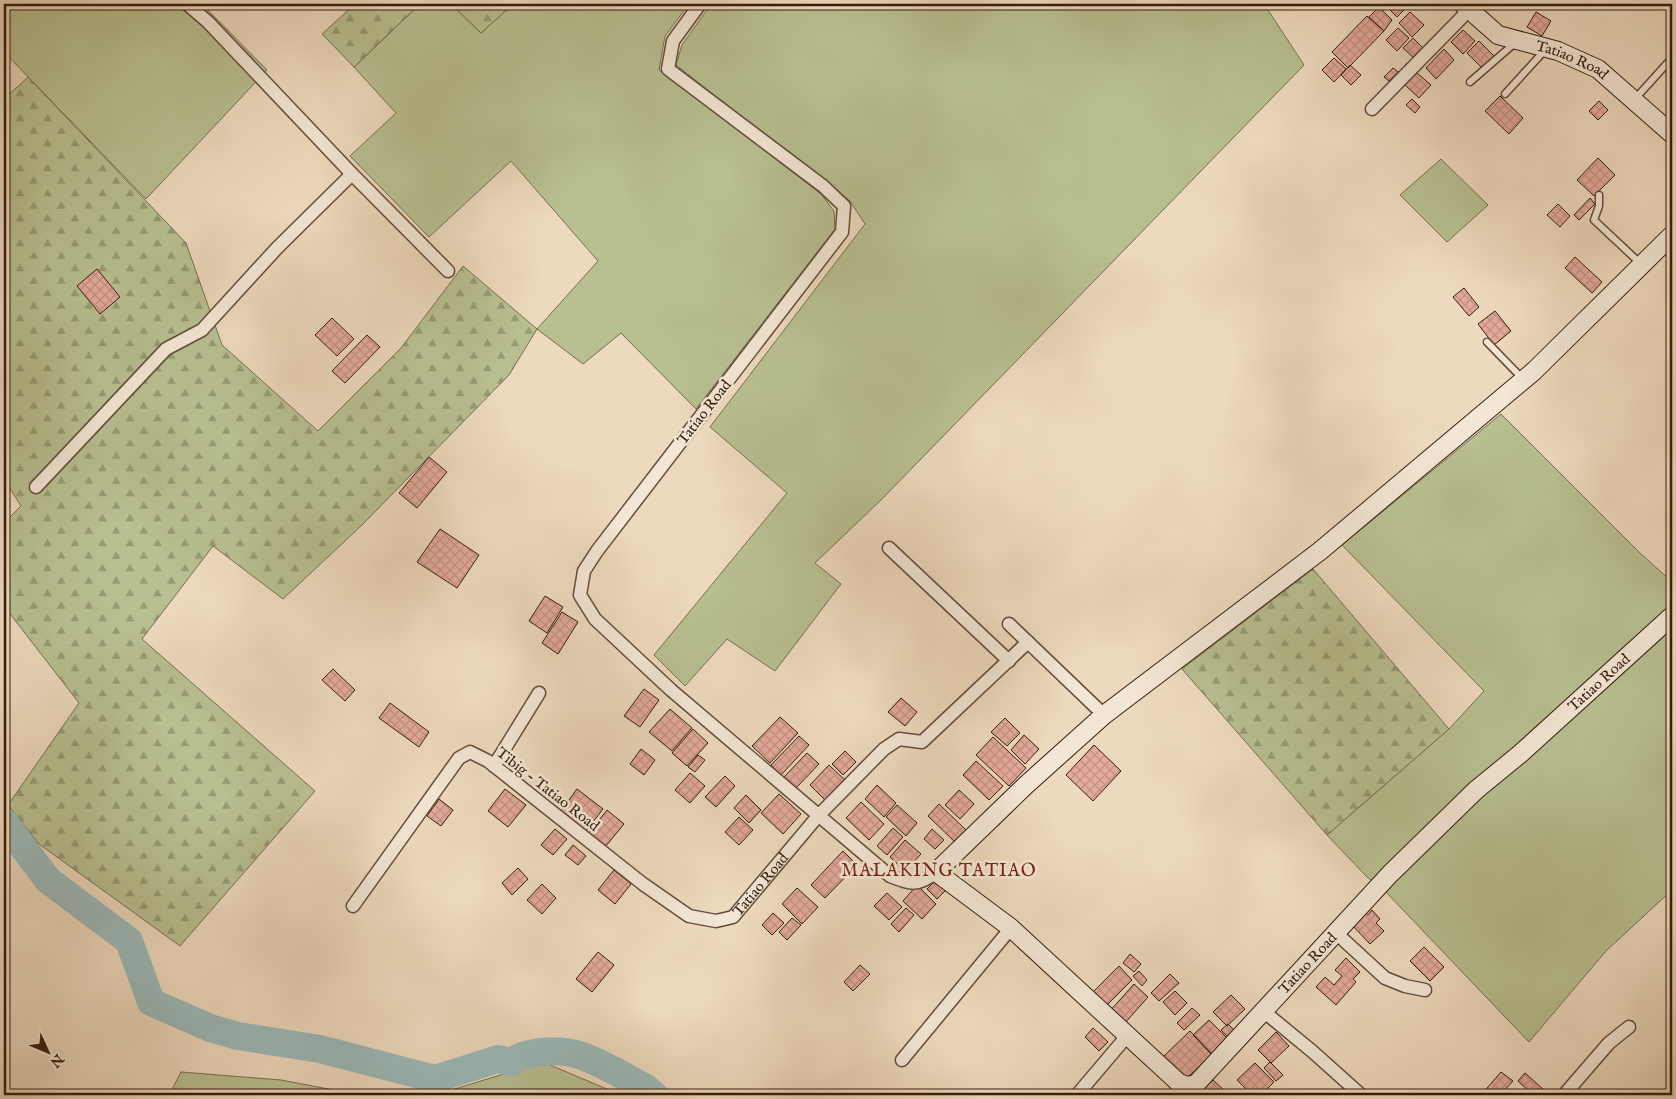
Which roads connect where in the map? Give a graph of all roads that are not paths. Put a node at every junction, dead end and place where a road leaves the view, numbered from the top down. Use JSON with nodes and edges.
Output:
{"nodes":[{"id":1,"x":187,"y":4,"type":"edge"},
{"id":2,"x":700,"y":4,"type":"edge"},
{"id":3,"x":1466,"y":7,"type":"edge"},
{"id":4,"x":1516,"y":41,"type":"junction"},
{"id":5,"x":1547,"y":48,"type":"junction"},
{"id":6,"x":1672,"y":58,"type":"edge"},
{"id":7,"x":1470,"y":82,"type":"dead end"},
{"id":8,"x":1505,"y":94,"type":"dead end"},
{"id":9,"x":1633,"y":101,"type":"junction"},
{"id":10,"x":1372,"y":109,"type":"dead end"},
{"id":11,"x":1672,"y":134,"type":"edge"},
{"id":12,"x":352,"y":174,"type":"junction"},
{"id":13,"x":1599,"y":195,"type":"dead end"},
{"id":14,"x":1672,"y":235,"type":"edge"},
{"id":15,"x":1642,"y":265,"type":"junction"},
{"id":16,"x":448,"y":271,"type":"dead end"},
{"id":17,"x":1487,"y":342,"type":"dead end"},
{"id":18,"x":1524,"y":380,"type":"junction"},
{"id":19,"x":36,"y":487,"type":"dead end"},
{"id":20,"x":890,"y":548,"type":"dead end"},
{"id":21,"x":1672,"y":616,"type":"edge"},
{"id":22,"x":1009,"y":624,"type":"dead end"},
{"id":23,"x":1028,"y":642,"type":"junction"},
{"id":24,"x":1009,"y":661,"type":"junction"},
{"id":25,"x":539,"y":693,"type":"dead end"},
{"id":26,"x":1104,"y":715,"type":"junction"},
{"id":27,"x":494,"y":766,"type":"junction"},
{"id":28,"x":818,"y":816,"type":"junction"},
{"id":29,"x":936,"y":872,"type":"junction"},
{"id":30,"x":353,"y":906,"type":"dead end"},
{"id":31,"x":689,"y":916,"type":"joint"},
{"id":32,"x":1011,"y":928,"type":"junction"},
{"id":33,"x":1335,"y":932,"type":"junction"},
{"id":34,"x":1425,"y":990,"type":"dead end"},
{"id":35,"x":1262,"y":1010,"type":"junction"},
{"id":36,"x":1629,"y":1027,"type":"dead end"},
{"id":37,"x":1127,"y":1036,"type":"junction"},
{"id":38,"x":902,"y":1060,"type":"dead end"},
{"id":39,"x":1077,"y":1095,"type":"edge"},
{"id":40,"x":1361,"y":1095,"type":"edge"},
{"id":41,"x":1564,"y":1095,"type":"edge"}],
"edges":[{"from":1,"to":12,"type":"street"},
{"from":2,"to":28,"type":"street","name":"Tatiao Road"},
{"from":3,"to":4,"type":"street","name":"Tatiao Road"},
{"from":3,"to":10,"type":"street"},
{"from":4,"to":5,"type":"street","name":"Tatiao Road"},
{"from":4,"to":7,"type":"lane"},
{"from":5,"to":8,"type":"lane"},
{"from":5,"to":9,"type":"street","name":"Tatiao Road"},
{"from":6,"to":9,"type":"lane"},
{"from":9,"to":11,"type":"street","name":"Tatiao Road"},
{"from":12,"to":16,"type":"street"},
{"from":12,"to":19,"type":"street"},
{"from":13,"to":15,"type":"lane"},
{"from":14,"to":15,"type":"street","name":"Tatiao Road"},
{"from":15,"to":18,"type":"street","name":"Tatiao Road"},
{"from":17,"to":18,"type":"lane"},
{"from":18,"to":26,"type":"street","name":"Tatiao Road"},
{"from":20,"to":24,"type":"street"},
{"from":21,"to":33,"type":"street","name":"Tatiao Road"},
{"from":22,"to":23,"type":"street"},
{"from":23,"to":24,"type":"street"},
{"from":23,"to":26,"type":"street"},
{"from":24,"to":28,"type":"street"},
{"from":25,"to":27,"type":"street"},
{"from":26,"to":29,"type":"street","name":"Tatiao Road"},
{"from":27,"to":30,"type":"street","name":"Tibig - Tatiao Road"},
{"from":27,"to":31,"type":"street","name":"Tibig - Tatiao Road"},
{"from":28,"to":29,"type":"street","name":"Tatiao Road"},
{"from":28,"to":31,"type":"street","name":"Tatiao Road"},
{"from":29,"to":32,"type":"street","name":"Tatiao Road"},
{"from":32,"to":37,"type":"street","name":"Tatiao Road"},
{"from":32,"to":38,"type":"street"},
{"from":33,"to":34,"type":"street"},
{"from":33,"to":35,"type":"street","name":"Tatiao Road"},
{"from":35,"to":37,"type":"street","name":"Tatiao Road"},
{"from":35,"to":40,"type":"street"},
{"from":36,"to":41,"type":"street"},
{"from":37,"to":39,"type":"street"}]}
